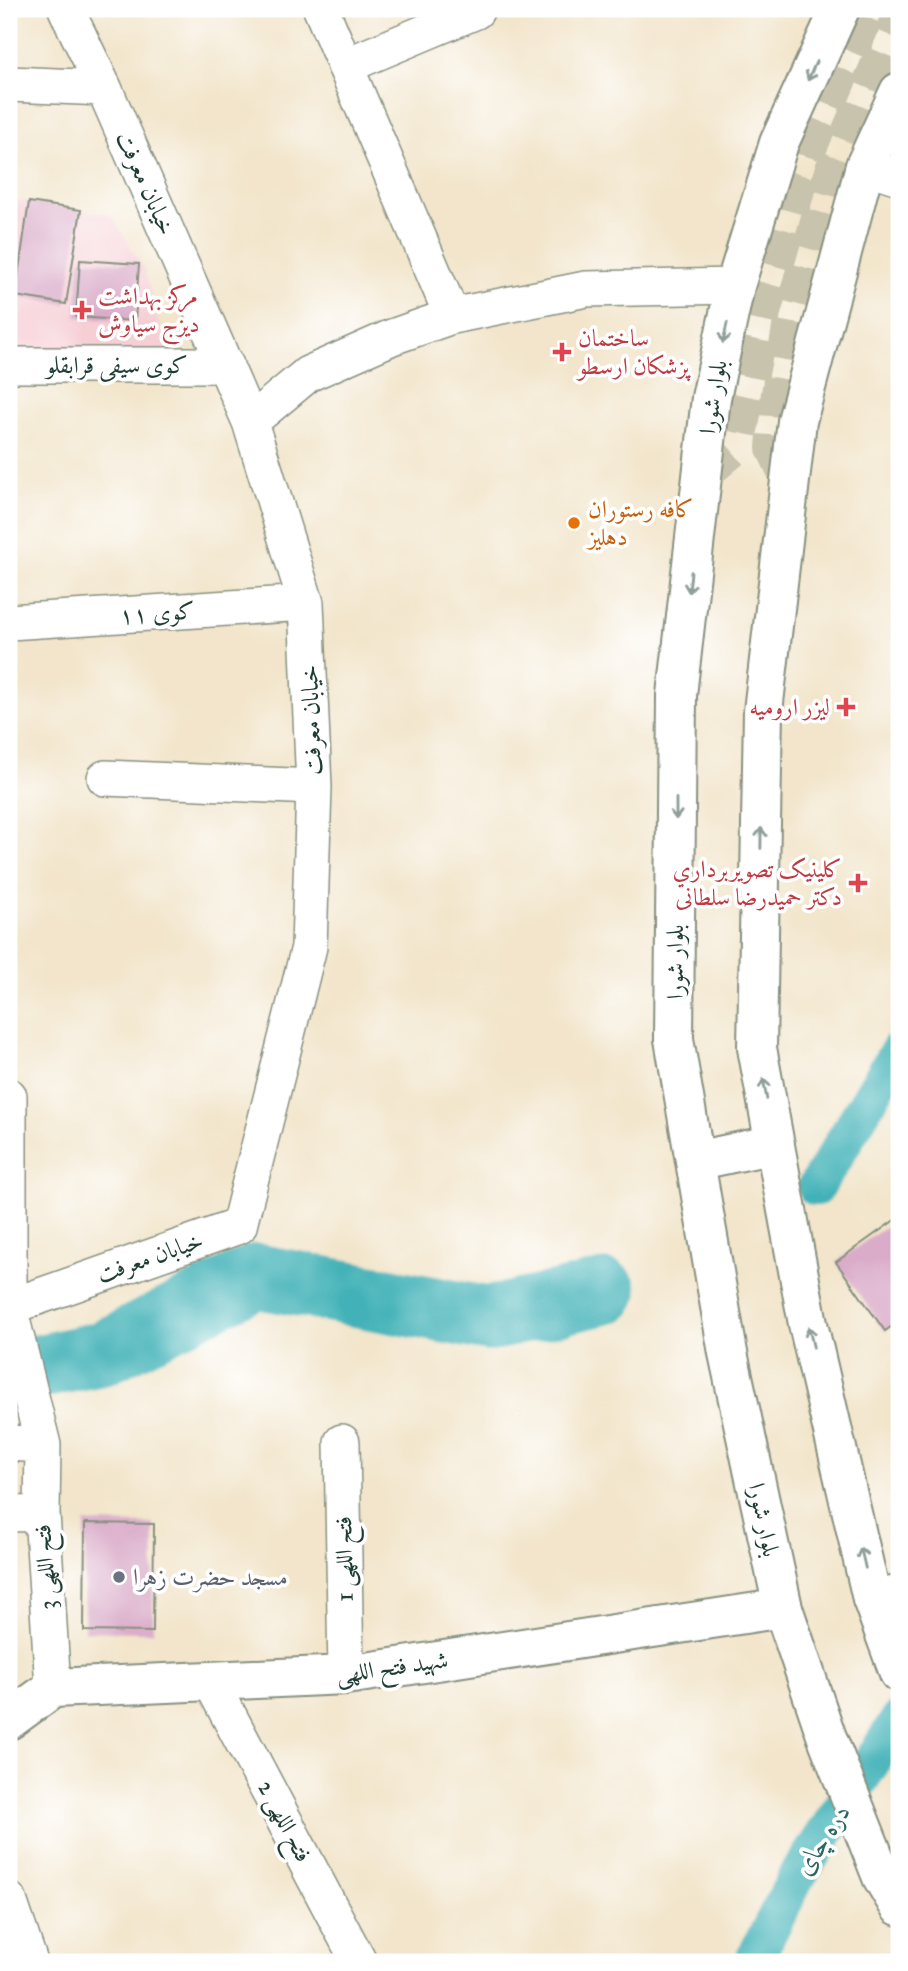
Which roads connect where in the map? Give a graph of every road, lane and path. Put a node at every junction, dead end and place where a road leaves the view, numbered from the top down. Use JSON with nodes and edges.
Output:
{"nodes":[{"id":1,"x":66,"y":9,"type":"edge"},
{"id":2,"x":321,"y":9,"type":"edge"},
{"id":3,"x":840,"y":9,"type":"edge"},
{"id":4,"x":476,"y":11,"type":"dead end"},
{"id":5,"x":345,"y":66,"type":"junction"},
{"id":6,"x":9,"y":84,"type":"edge"},
{"id":7,"x":104,"y":88,"type":"junction"},
{"id":8,"x":899,"y":92,"type":"edge"},
{"id":9,"x":882,"y":171,"type":"edge"},
{"id":10,"x":735,"y":286,"type":"junction"},
{"id":11,"x":452,"y":316,"type":"junction"},
{"id":12,"x":9,"y":365,"type":"edge"},
{"id":13,"x":226,"y":365,"type":"junction"},
{"id":14,"x":250,"y":422,"type":"junction"},
{"id":15,"x":306,"y":603,"type":"junction"},
{"id":16,"x":9,"y":622,"type":"edge"},
{"id":17,"x":105,"y":778,"type":"dead end"},
{"id":18,"x":313,"y":787,"type":"junction"},
{"id":19,"x":9,"y":1096,"type":"edge"},
{"id":20,"x":775,"y":1144,"type":"junction"},
{"id":21,"x":695,"y":1161,"type":"junction"},
{"id":22,"x":9,"y":1307,"type":"edge"},
{"id":23,"x":342,"y":1442,"type":"dead end"},
{"id":24,"x":9,"y":1443,"type":"edge"},
{"id":25,"x":43,"y":1445,"type":"junction"},
{"id":26,"x":25,"y":1513,"type":"edge"},
{"id":27,"x":899,"y":1573,"type":"edge"},
{"id":28,"x":886,"y":1597,"type":"edge"},
{"id":29,"x":783,"y":1608,"type":"junction"},
{"id":30,"x":895,"y":1660,"type":"edge"},
{"id":31,"x":346,"y":1675,"type":"junction"},
{"id":32,"x":211,"y":1681,"type":"junction"},
{"id":33,"x":53,"y":1688,"type":"junction"},
{"id":34,"x":9,"y":1720,"type":"edge"},
{"id":35,"x":891,"y":1891,"type":"edge"},
{"id":36,"x":9,"y":1900,"type":"edge"},
{"id":37,"x":30,"y":1962,"type":"edge"},
{"id":38,"x":359,"y":1962,"type":"edge"}],
"edges":[{"from":1,"to":7,"type":"street","name":"خیابان معرفت"},
{"from":2,"to":5,"type":"street"},
{"from":3,"to":10,"type":"main road","name":"بلوار شورا","one_way":true},
{"from":4,"to":5,"type":"street"},
{"from":5,"to":11,"type":"street"},
{"from":6,"to":7,"type":"street"},
{"from":7,"to":13,"type":"street","name":"خیابان معرفت"},
{"from":8,"to":9,"type":"main road"},
{"from":20,"to":9,"type":"main road","one_way":true},
{"from":10,"to":11,"type":"street"},
{"from":10,"to":21,"type":"main road","name":"بلوار شورا","one_way":true},
{"from":11,"to":14,"type":"street"},
{"from":12,"to":13,"type":"street","name":"کوی سیفی قرابقلو"},
{"from":13,"to":14,"type":"street","name":"خیابان معرفت"},
{"from":14,"to":15,"type":"street","name":"خیابان معرفت"},
{"from":15,"to":16,"type":"street","name":"کوی ۱۱"},
{"from":15,"to":18,"type":"street","name":"خیابان معرفت"},
{"from":17,"to":18,"type":"street"},
{"from":18,"to":22,"type":"street","name":"خیابان معرفت"},
{"from":19,"to":22,"type":"street","name":"فتح اللهی 3"},
{"from":20,"to":21,"type":"main road"},
{"from":28,"to":20,"type":"main road","one_way":true},
{"from":21,"to":29,"type":"main road","name":"بلوار شورا"},
{"from":22,"to":25,"type":"street","name":"فتح اللهی 3"},
{"from":23,"to":31,"type":"street","name":"فتح اللهی 1"},
{"from":24,"to":25,"type":"street"},
{"from":25,"to":26,"type":"street","name":"فتح اللهی 3"},
{"from":26,"to":33,"type":"street","name":"فتح اللهی 3"},
{"from":27,"to":28,"type":"street"},
{"from":28,"to":30,"type":"main road"},
{"from":29,"to":31,"type":"main road","name":"شهید فتح اللهی"},
{"from":29,"to":35,"type":"main road","name":"بلوار شورا"},
{"from":31,"to":32,"type":"main road","name":"شهید فتح اللهی"},
{"from":32,"to":33,"type":"main road","name":"شهید فتح اللهی"},
{"from":32,"to":38,"type":"street","name":"فتح اللهی 2"},
{"from":33,"to":34,"type":"main road"},
{"from":36,"to":37,"type":"street"}]}
